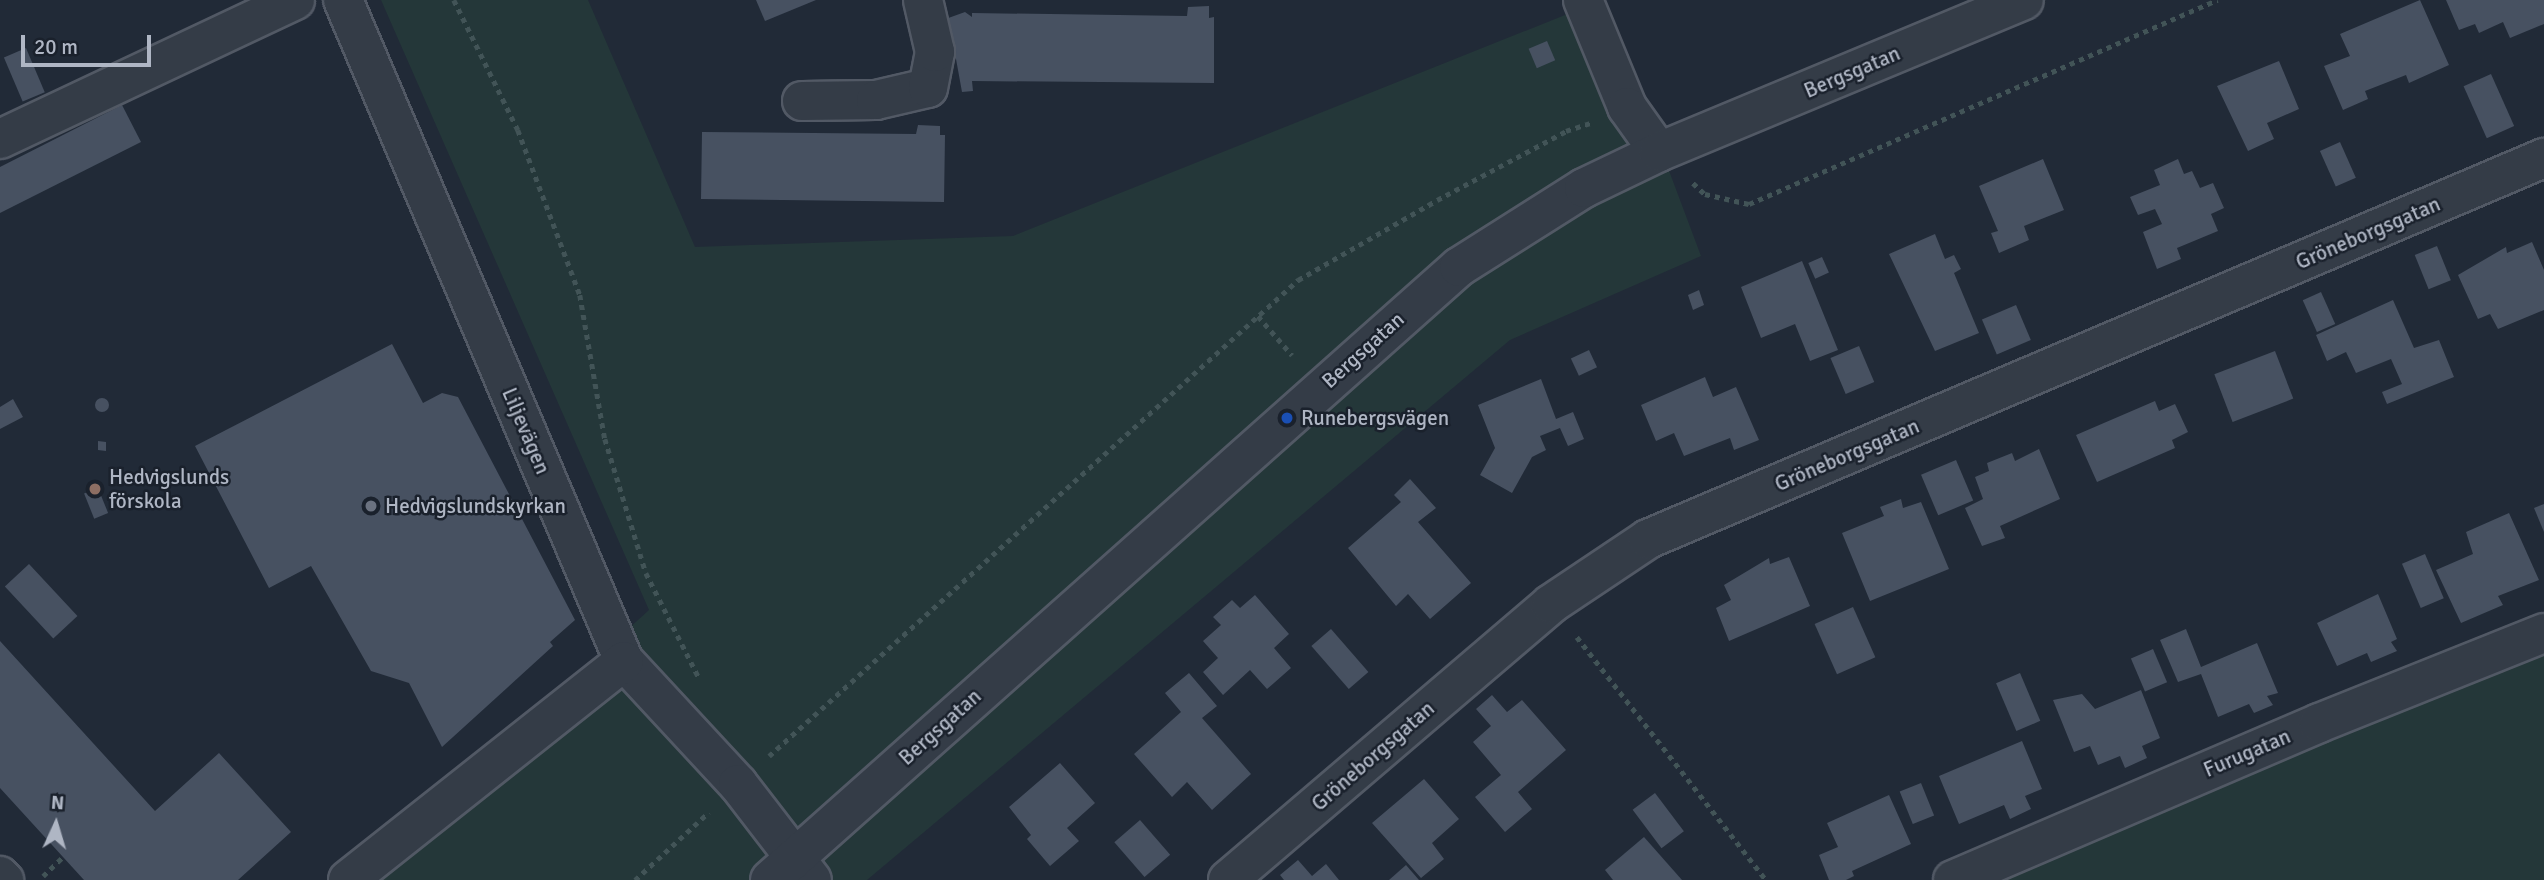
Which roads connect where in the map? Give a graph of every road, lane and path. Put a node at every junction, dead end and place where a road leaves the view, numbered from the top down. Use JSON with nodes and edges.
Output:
{"nodes":[{"id":1,"x":295,"y":0,"type":"edge"},
{"id":2,"x":343,"y":0,"type":"edge"},
{"id":3,"x":454,"y":0,"type":"edge"},
{"id":4,"x":923,"y":0,"type":"edge"},
{"id":5,"x":1583,"y":0,"type":"edge"},
{"id":6,"x":2024,"y":0,"type":"edge"},
{"id":7,"x":2217,"y":0,"type":"edge"},
{"id":8,"x":802,"y":101,"type":"dead end"},
{"id":9,"x":1600,"y":120,"type":"dead end"},
{"id":10,"x":0,"y":139,"type":"edge"},
{"id":11,"x":1659,"y":152,"type":"junction"},
{"id":12,"x":2544,"y":158,"type":"edge"},
{"id":13,"x":1258,"y":316,"type":"junction"},
{"id":14,"x":1292,"y":355,"type":"dead end"},
{"id":15,"x":1551,"y":604,"type":"junction"},
{"id":16,"x":2544,"y":633,"type":"edge"},
{"id":17,"x":624,"y":661,"type":"junction"},
{"id":18,"x":700,"y":680,"type":"dead end"},
{"id":19,"x":738,"y":784,"type":"junction"},
{"id":20,"x":63,"y":857,"type":"dead end"},
{"id":21,"x":791,"y":873,"type":"edge"},
{"id":22,"x":0,"y":876,"type":"edge"},
{"id":23,"x":4,"y":880,"type":"edge"},
{"id":24,"x":38,"y":880,"type":"edge"},
{"id":25,"x":348,"y":880,"type":"edge"},
{"id":26,"x":635,"y":880,"type":"edge"},
{"id":27,"x":1228,"y":880,"type":"edge"},
{"id":28,"x":1766,"y":880,"type":"edge"},
{"id":29,"x":1953,"y":880,"type":"edge"}],
"edges":[{"from":1,"to":10,"type":"street"},
{"from":2,"to":17,"type":"street","name":"Liljevägen"},
{"from":3,"to":18,"type":"path"},
{"from":4,"to":8,"type":"street"},
{"from":5,"to":11,"type":"street"},
{"from":6,"to":11,"type":"street","name":"Bergsgatan"},
{"from":7,"to":11,"type":"path"},
{"from":9,"to":13,"type":"path"},
{"from":11,"to":21,"type":"street","name":"Bergsgatan"},
{"from":12,"to":15,"type":"street","name":"Gröneborgsgatan"},
{"from":13,"to":14,"type":"path"},
{"from":13,"to":19,"type":"path"},
{"from":15,"to":27,"type":"street","name":"Gröneborgsgatan"},
{"from":15,"to":28,"type":"path"},
{"from":16,"to":29,"type":"street","name":"Furugatan"},
{"from":17,"to":19,"type":"street","name":"Liljevägen"},
{"from":17,"to":25,"type":"street"},
{"from":19,"to":21,"type":"street","name":"Liljevägen"},
{"from":19,"to":26,"type":"path"},
{"from":20,"to":24,"type":"path"},
{"from":22,"to":23,"type":"street"}]}
